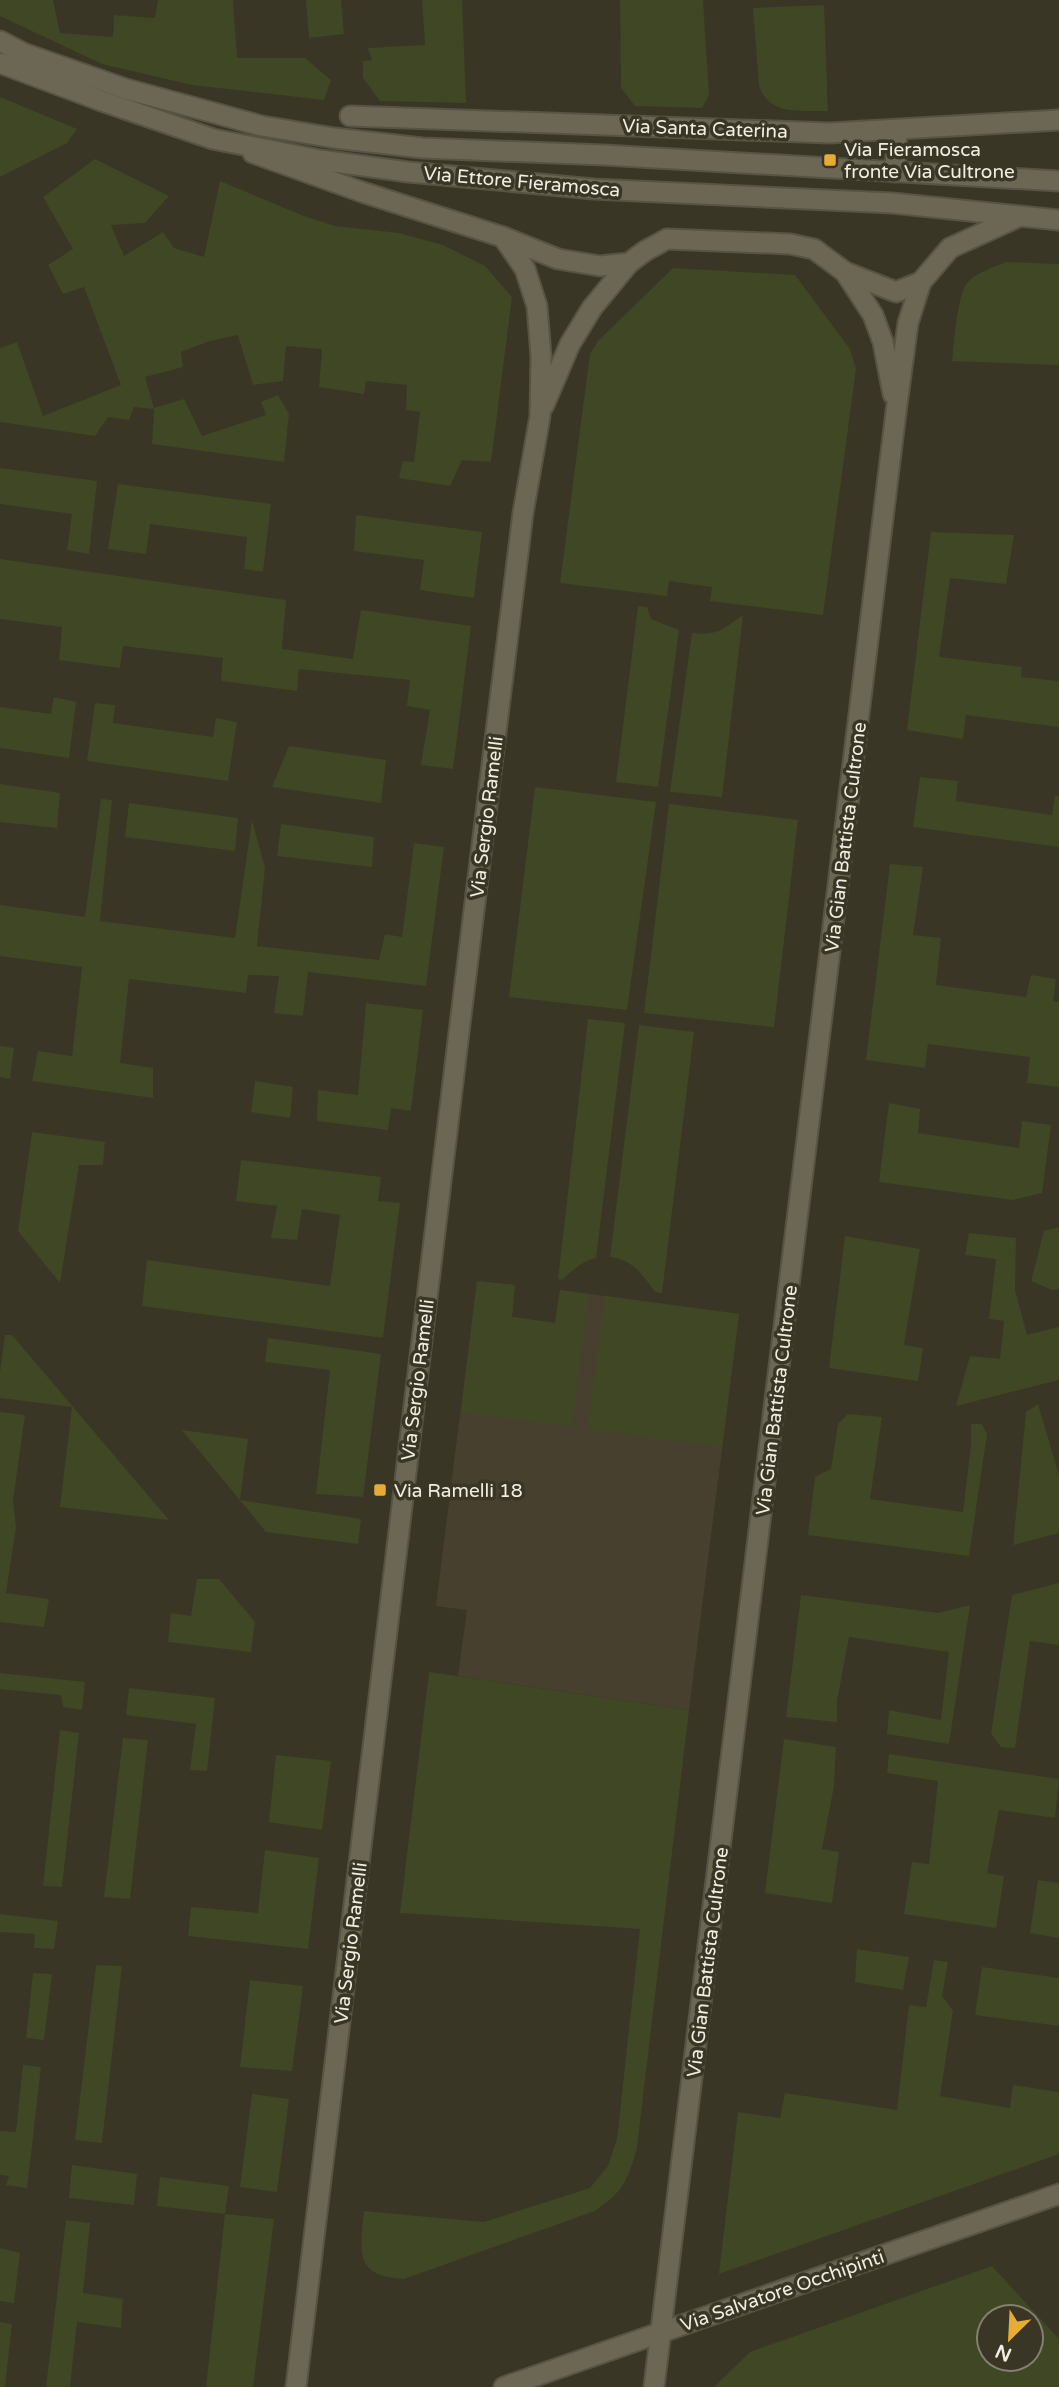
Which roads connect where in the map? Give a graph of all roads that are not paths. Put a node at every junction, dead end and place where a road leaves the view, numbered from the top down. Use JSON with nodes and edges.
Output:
{"nodes":[{"id":1,"x":0,"y":41,"type":"edge"},
{"id":2,"x":0,"y":63,"type":"edge"},
{"id":3,"x":350,"y":116,"type":"dead end"},
{"id":4,"x":1059,"y":120,"type":"edge"},
{"id":5,"x":897,"y":130,"type":"junction"},
{"id":6,"x":213,"y":139,"type":"junction"},
{"id":7,"x":895,"y":172,"type":"junction"},
{"id":8,"x":1059,"y":181,"type":"edge"},
{"id":9,"x":1018,"y":217,"type":"junction"},
{"id":10,"x":1059,"y":220,"type":"edge"},
{"id":11,"x":503,"y":237,"type":"junction"},
{"id":12,"x":629,"y":263,"type":"junction"},
{"id":13,"x":845,"y":272,"type":"junction"},
{"id":14,"x":921,"y":282,"type":"junction"},
{"id":15,"x":896,"y":412,"type":"junction"},
{"id":16,"x":540,"y":416,"type":"junction"},
{"id":17,"x":1059,"y":2193,"type":"edge"},
{"id":18,"x":661,"y":2333,"type":"junction"},
{"id":19,"x":296,"y":2387,"type":"edge"},
{"id":20,"x":505,"y":2387,"type":"edge"},
{"id":21,"x":654,"y":2387,"type":"edge"}],
"edges":[{"from":1,"to":7,"type":"street","name":"Via Ettore Fieramosca"},
{"from":2,"to":6,"type":"street","name":"Via Ettore Fieramosca"},
{"from":3,"to":5,"type":"street","name":"Via Santa Caterina"},
{"from":4,"to":5,"type":"street","name":"Via Santa Caterina"},
{"from":5,"to":7,"type":"street"},
{"from":6,"to":9,"type":"street","name":"Via Ettore Fieramosca"},
{"from":6,"to":11,"type":"street"},
{"from":7,"to":8,"type":"street","name":"Via Ettore Fieramosca"},
{"from":9,"to":10,"type":"street","name":"Via Ettore Fieramosca"},
{"from":9,"to":14,"type":"street"},
{"from":11,"to":12,"type":"street"},
{"from":11,"to":16,"type":"street"},
{"from":12,"to":13,"type":"street"},
{"from":12,"to":16,"type":"street"},
{"from":13,"to":14,"type":"street"},
{"from":13,"to":15,"type":"street"},
{"from":14,"to":15,"type":"street","name":"Via Gian Battista Cultrone"},
{"from":15,"to":18,"type":"street","name":"Via Gian Battista Cultrone"},
{"from":16,"to":19,"type":"street","name":"Via Sergio Ramelli"},
{"from":17,"to":18,"type":"street","name":"Via Salvatore Occhipinti"},
{"from":18,"to":20,"type":"street","name":"Via Salvatore Occhipinti"},
{"from":18,"to":21,"type":"street","name":"Via Gian Battista Cultrone"}]}
